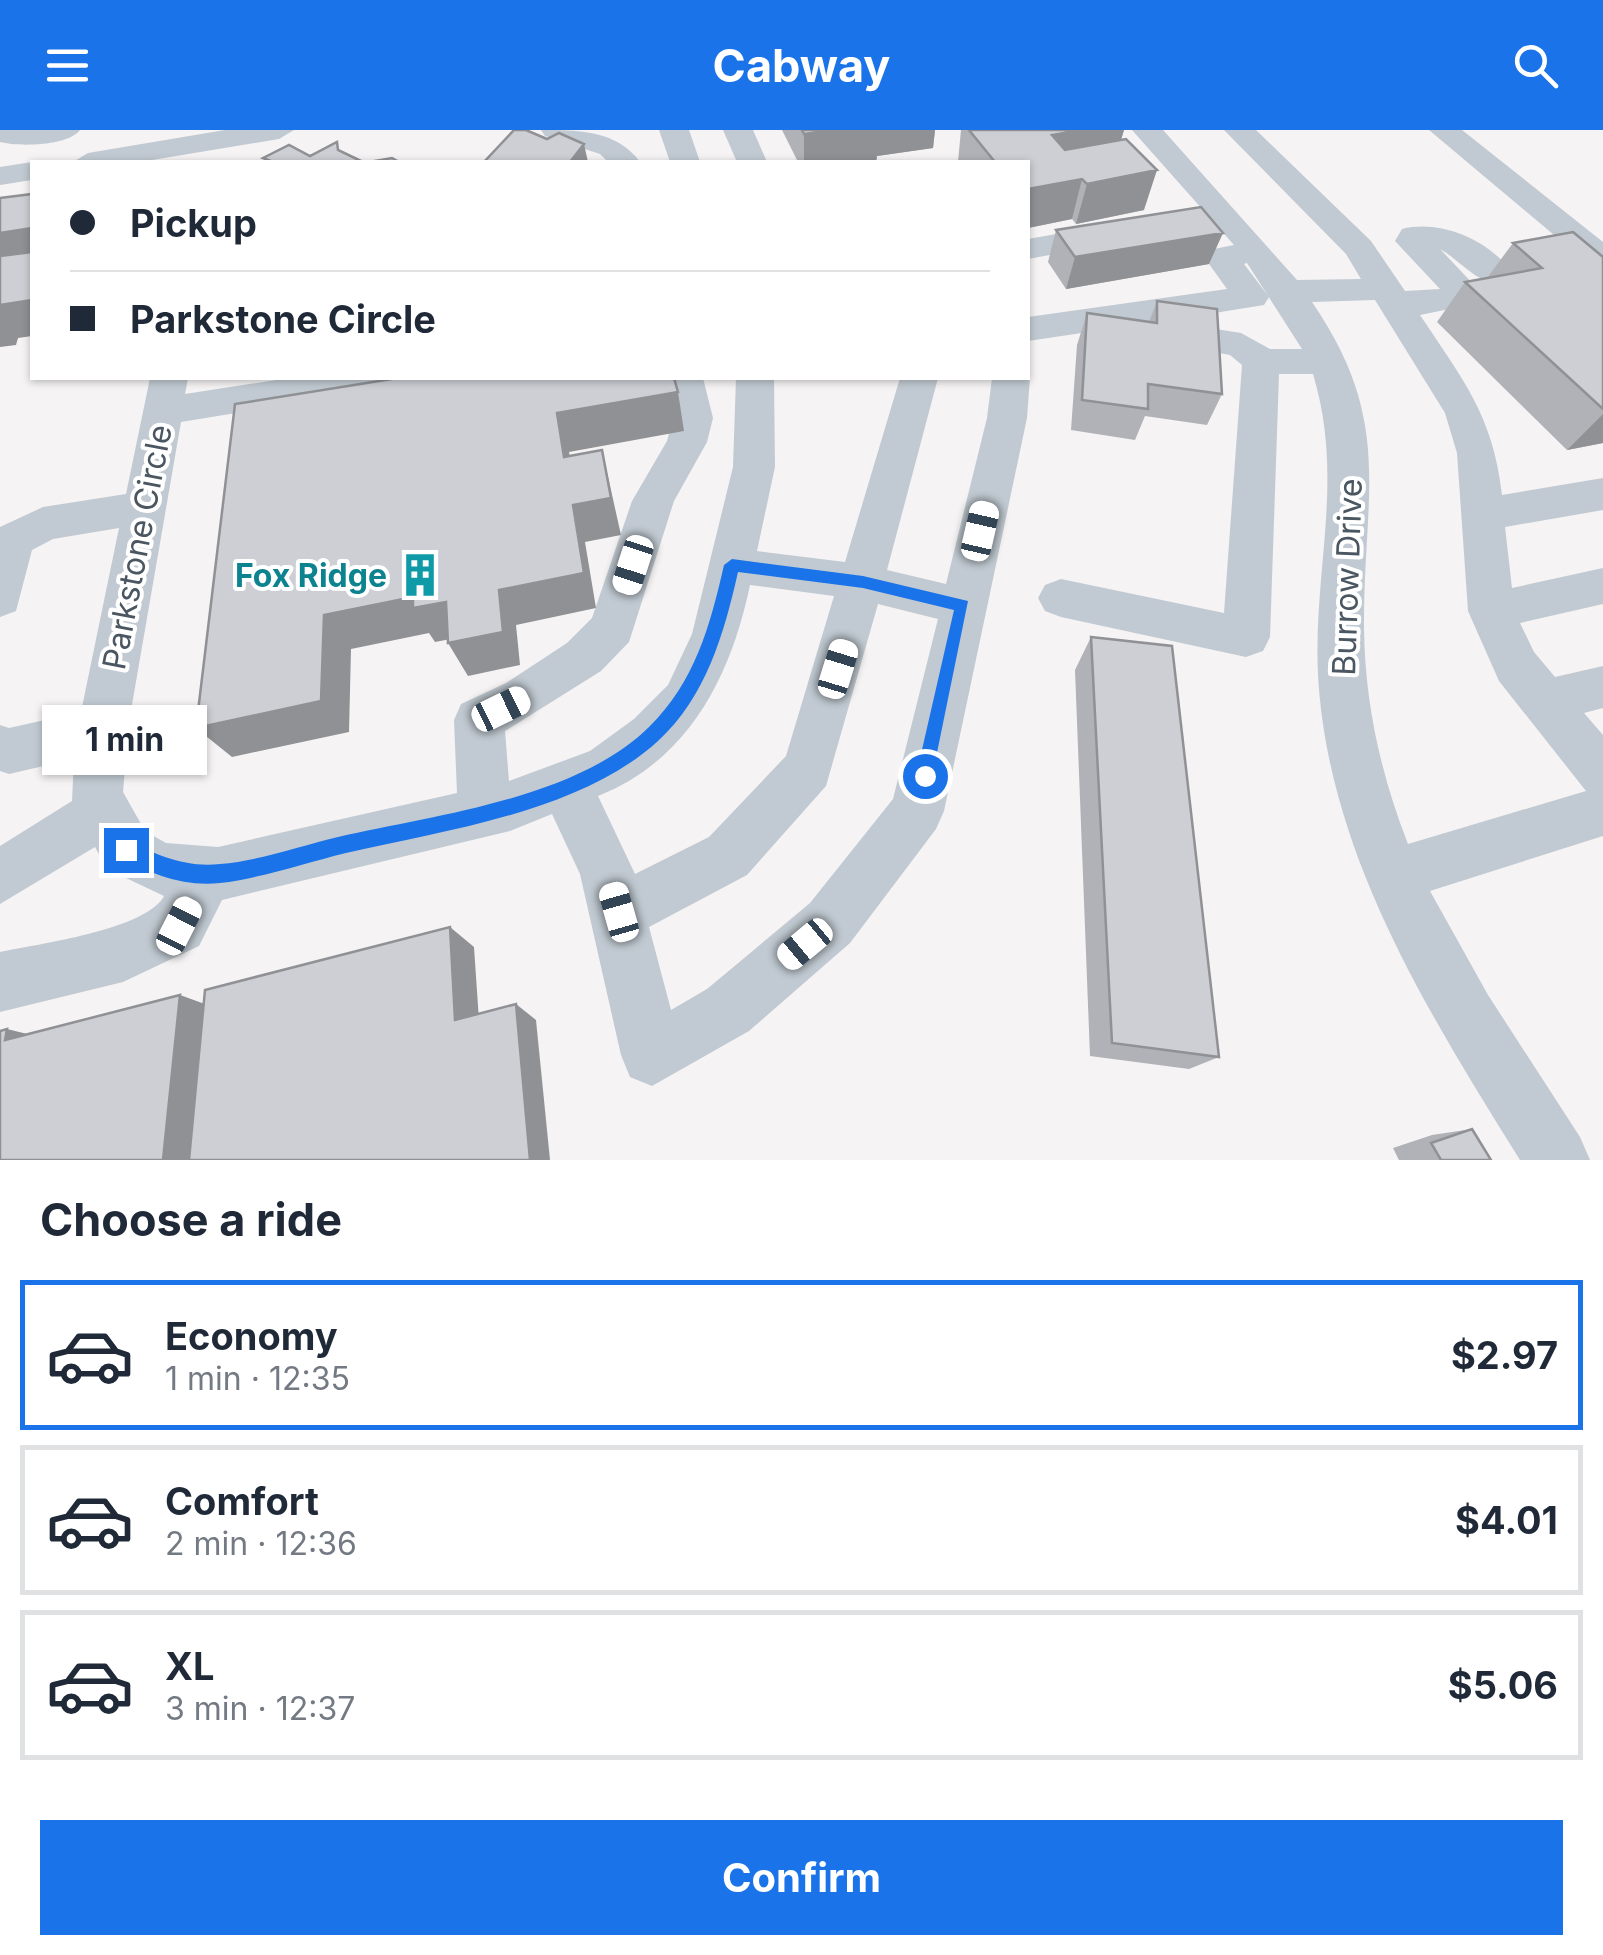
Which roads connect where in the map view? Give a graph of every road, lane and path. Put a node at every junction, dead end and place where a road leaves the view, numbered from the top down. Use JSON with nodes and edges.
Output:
{"nodes":[{"id":1,"x":14,"y":130,"type":"edge"},
{"id":2,"x":65,"y":130,"type":"edge"},
{"id":3,"x":280,"y":130,"type":"edge"},
{"id":4,"x":556,"y":130,"type":"edge"},
{"id":5,"x":674,"y":130,"type":"edge"},
{"id":6,"x":738,"y":130,"type":"edge"},
{"id":7,"x":1238,"y":130,"type":"edge"},
{"id":8,"x":1444,"y":130,"type":"edge"},
{"id":9,"x":1156,"y":131,"type":"edge"},
{"id":10,"x":125,"y":144,"type":"edge"},
{"id":11,"x":212,"y":152,"type":"edge"},
{"id":12,"x":92,"y":160,"type":"edge"},
{"id":13,"x":623,"y":160,"type":"edge"},
{"id":14,"x":684,"y":160,"type":"edge"},
{"id":15,"x":751,"y":160,"type":"edge"},
{"id":16,"x":30,"y":172,"type":"edge"},
{"id":17,"x":0,"y":176,"type":"edge"},
{"id":18,"x":1149,"y":227,"type":"edge"},
{"id":19,"x":1030,"y":249,"type":"edge"},
{"id":20,"x":1255,"y":252,"type":"junction"},
{"id":21,"x":1603,"y":259,"type":"edge"},
{"id":22,"x":1496,"y":274,"type":"edge"},
{"id":23,"x":1289,"y":291,"type":"junction"},
{"id":24,"x":1392,"y":296,"type":"junction"},
{"id":25,"x":1110,"y":318,"type":"junction"},
{"id":26,"x":1030,"y":329,"type":"edge"},
{"id":27,"x":1261,"y":361,"type":"junction"},
{"id":28,"x":1330,"y":362,"type":"junction"},
{"id":29,"x":344,"y":380,"type":"edge"},
{"id":30,"x":684,"y":380,"type":"edge"},
{"id":31,"x":755,"y":380,"type":"edge"},
{"id":32,"x":919,"y":380,"type":"edge"},
{"id":33,"x":1011,"y":380,"type":"edge"},
{"id":34,"x":166,"y":394,"type":"edge"},
{"id":35,"x":1603,"y":494,"type":"edge"},
{"id":36,"x":144,"y":507,"type":"junction"},
{"id":37,"x":1482,"y":516,"type":"junction"},
{"id":38,"x":732,"y":565,"type":"junction"},
{"id":39,"x":863,"y":582,"type":"junction"},
{"id":40,"x":1603,"y":586,"type":"edge"},
{"id":41,"x":0,"y":598,"type":"edge"},
{"id":42,"x":1060,"y":598,"type":"dead end"},
{"id":43,"x":962,"y":606,"type":"junction"},
{"id":44,"x":1491,"y":610,"type":"junction"},
{"id":45,"x":1603,"y":687,"type":"edge"},
{"id":46,"x":1545,"y":701,"type":"junction"},
{"id":47,"x":103,"y":730,"type":"junction"},
{"id":48,"x":0,"y":748,"type":"edge"},
{"id":49,"x":1603,"y":774,"type":"edge"},
{"id":50,"x":565,"y":785,"type":"junction"},
{"id":51,"x":104,"y":811,"type":"junction"},
{"id":52,"x":1603,"y":811,"type":"edge"},
{"id":53,"x":485,"y":812,"type":"junction"},
{"id":54,"x":206,"y":873,"type":"junction"},
{"id":55,"x":0,"y":876,"type":"edge"},
{"id":56,"x":1394,"y":876,"type":"junction"},
{"id":57,"x":619,"y":912,"type":"junction"},
{"id":58,"x":0,"y":982,"type":"edge"},
{"id":59,"x":1557,"y":1160,"type":"edge"}],
"edges":[{"from":1,"to":2,"type":"street"},
{"from":3,"to":11,"type":"street"},
{"from":4,"to":13,"type":"street"},
{"from":5,"to":14,"type":"street"},
{"from":6,"to":15,"type":"street"},
{"from":7,"to":24,"type":"street"},
{"from":8,"to":21,"type":"street"},
{"from":9,"to":20,"type":"street","name":"Burrow Drive"},
{"from":10,"to":11,"type":"street"},
{"from":10,"to":12,"type":"street"},
{"from":16,"to":17,"type":"street"},
{"from":18,"to":19,"type":"street"},
{"from":20,"to":23,"type":"street","name":"Burrow Drive"},
{"from":20,"to":25,"type":"street"},
{"from":22,"to":24,"type":"street"},
{"from":23,"to":24,"type":"street"},
{"from":23,"to":28,"type":"street","name":"Burrow Drive"},
{"from":24,"to":37,"type":"street"},
{"from":25,"to":26,"type":"street"},
{"from":25,"to":27,"type":"street"},
{"from":27,"to":28,"type":"street"},
{"from":27,"to":42,"type":"street"},
{"from":28,"to":56,"type":"street","name":"Burrow Drive"},
{"from":29,"to":34,"type":"street"},
{"from":30,"to":53,"type":"street"},
{"from":31,"to":38,"type":"street","name":"Parkstone Circle"},
{"from":32,"to":39,"type":"street"},
{"from":33,"to":43,"type":"street"},
{"from":34,"to":36,"type":"street","name":"Parkstone Circle"},
{"from":35,"to":37,"type":"street"},
{"from":36,"to":41,"type":"street"},
{"from":36,"to":47,"type":"street","name":"Parkstone Circle"},
{"from":37,"to":44,"type":"street"},
{"from":38,"to":39,"type":"street"},
{"from":38,"to":50,"type":"street","name":"Parkstone Circle"},
{"from":39,"to":43,"type":"street"},
{"from":39,"to":57,"type":"street"},
{"from":40,"to":44,"type":"street"},
{"from":43,"to":57,"type":"street"},
{"from":44,"to":46,"type":"street"},
{"from":45,"to":46,"type":"street"},
{"from":46,"to":49,"type":"street"},
{"from":47,"to":48,"type":"street"},
{"from":47,"to":51,"type":"street","name":"Parkstone Circle"},
{"from":50,"to":53,"type":"street","name":"Parkstone Circle"},
{"from":50,"to":57,"type":"street"},
{"from":51,"to":54,"type":"street","name":"Parkstone Circle"},
{"from":51,"to":55,"type":"street"},
{"from":52,"to":56,"type":"street"},
{"from":53,"to":54,"type":"street","name":"Parkstone Circle"},
{"from":54,"to":58,"type":"street"},
{"from":56,"to":59,"type":"street","name":"Burrow Drive"}]}
